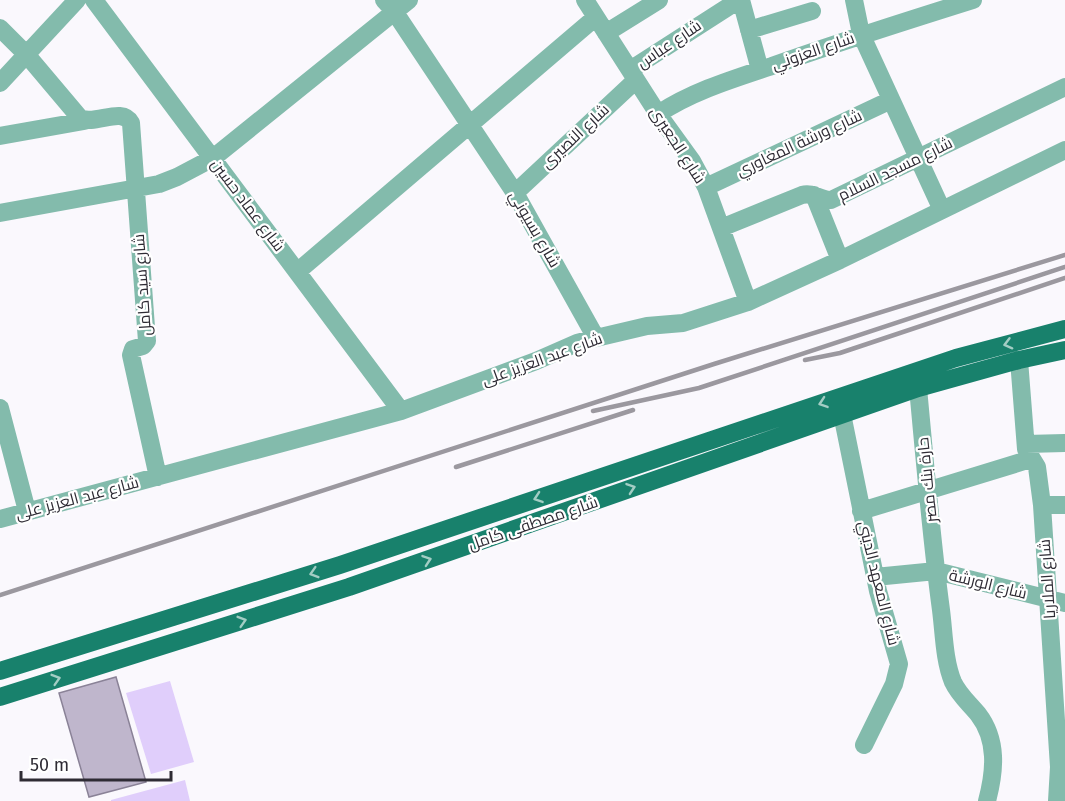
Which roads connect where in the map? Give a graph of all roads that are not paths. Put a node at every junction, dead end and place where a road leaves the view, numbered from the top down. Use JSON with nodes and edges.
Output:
{"nodes":[{"id":1,"x":77,"y":0,"type":"edge"},
{"id":2,"x":94,"y":0,"type":"edge"},
{"id":3,"x":409,"y":0,"type":"edge"},
{"id":4,"x":585,"y":0,"type":"edge"},
{"id":5,"x":659,"y":0,"type":"edge"},
{"id":6,"x":740,"y":0,"type":"edge"},
{"id":7,"x":854,"y":0,"type":"edge"},
{"id":8,"x":973,"y":0,"type":"edge"},
{"id":9,"x":389,"y":6,"type":"edge"},
{"id":10,"x":812,"y":11,"type":"dead end"},
{"id":11,"x":596,"y":17,"type":"junction"},
{"id":12,"x":0,"y":28,"type":"edge"},
{"id":13,"x":749,"y":30,"type":"junction"},
{"id":14,"x":606,"y":33,"type":"junction"},
{"id":15,"x":861,"y":34,"type":"junction"},
{"id":16,"x":26,"y":54,"type":"junction"},
{"id":17,"x":760,"y":70,"type":"junction"},
{"id":18,"x":633,"y":75,"type":"junction"},
{"id":19,"x":0,"y":82,"type":"edge"},
{"id":20,"x":1065,"y":87,"type":"edge"},
{"id":21,"x":891,"y":100,"type":"junction"},
{"id":22,"x":658,"y":114,"type":"junction"},
{"id":23,"x":84,"y":121,"type":"junction"},
{"id":24,"x":469,"y":124,"type":"junction"},
{"id":25,"x":0,"y":136,"type":"edge"},
{"id":26,"x":1065,"y":150,"type":"edge"},
{"id":27,"x":213,"y":158,"type":"junction"},
{"id":28,"x":918,"y":158,"type":"junction"},
{"id":29,"x":706,"y":187,"type":"junction"},
{"id":30,"x":135,"y":189,"type":"junction"},
{"id":31,"x":515,"y":193,"type":"junction"},
{"id":32,"x":814,"y":195,"type":"junction"},
{"id":33,"x":942,"y":210,"type":"junction"},
{"id":34,"x":0,"y":213,"type":"edge"},
{"id":35,"x":721,"y":228,"type":"junction"},
{"id":36,"x":840,"y":260,"type":"junction"},
{"id":37,"x":297,"y":272,"type":"junction"},
{"id":38,"x":748,"y":302,"type":"junction"},
{"id":39,"x":1065,"y":328,"type":"edge"},
{"id":40,"x":596,"y":338,"type":"junction"},
{"id":41,"x":1065,"y":350,"type":"edge"},
{"id":42,"x":1019,"y":360,"type":"junction"},
{"id":43,"x":918,"y":388,"type":"junction"},
{"id":44,"x":0,"y":408,"type":"edge"},
{"id":45,"x":401,"y":411,"type":"junction"},
{"id":46,"x":842,"y":414,"type":"junction"},
{"id":47,"x":758,"y":435,"type":"junction"},
{"id":48,"x":1065,"y":443,"type":"edge"},
{"id":49,"x":1028,"y":452,"type":"junction"},
{"id":50,"x":158,"y":477,"type":"junction"},
{"id":51,"x":574,"y":486,"type":"junction"},
{"id":52,"x":928,"y":491,"type":"junction"},
{"id":53,"x":582,"y":505,"type":"junction"},
{"id":54,"x":1042,"y":505,"type":"junction"},
{"id":55,"x":1065,"y":505,"type":"edge"},
{"id":56,"x":27,"y":511,"type":"junction"},
{"id":57,"x":861,"y":511,"type":"junction"},
{"id":58,"x":488,"y":516,"type":"junction"},
{"id":59,"x":0,"y":519,"type":"edge"},
{"id":60,"x":494,"y":537,"type":"junction"},
{"id":61,"x":340,"y":565,"type":"junction"},
{"id":62,"x":936,"y":572,"type":"junction"},
{"id":63,"x":875,"y":577,"type":"junction"},
{"id":64,"x":349,"y":587,"type":"junction"},
{"id":65,"x":1057,"y":601,"type":"edge"},
{"id":66,"x":0,"y":671,"type":"edge"},
{"id":67,"x":0,"y":697,"type":"edge"},
{"id":68,"x":864,"y":745,"type":"dead end"},
{"id":69,"x":1060,"y":791,"type":"edge"},
{"id":70,"x":987,"y":801,"type":"edge"}],
"edges":[{"from":1,"to":16,"type":"street"},
{"from":2,"to":27,"type":"street","name":"شارع عماد حسين"},
{"from":3,"to":9,"type":"street"},
{"from":4,"to":11,"type":"street","name":"شارع الجعيرى"},
{"from":5,"to":14,"type":"street"},
{"from":6,"to":13,"type":"street"},
{"from":6,"to":18,"type":"street","name":"شارع عباس"},
{"from":7,"to":15,"type":"street"},
{"from":8,"to":15,"type":"street","name":"شارع العزوني"},
{"from":9,"to":24,"type":"street","name":"شارع بسيوني"},
{"from":9,"to":27,"type":"street"},
{"from":10,"to":13,"type":"street"},
{"from":11,"to":14,"type":"street","name":"شارع الجعيرى"},
{"from":11,"to":24,"type":"street"},
{"from":12,"to":16,"type":"street"},
{"from":13,"to":17,"type":"street"},
{"from":14,"to":18,"type":"street","name":"شارع الجعيرى"},
{"from":15,"to":17,"type":"street","name":"شارع العزوني"},
{"from":15,"to":21,"type":"street"},
{"from":16,"to":19,"type":"street"},
{"from":16,"to":23,"type":"street"},
{"from":17,"to":22,"type":"street","name":"شارع العزوني"},
{"from":18,"to":22,"type":"street","name":"شارع الجعيرى"},
{"from":18,"to":31,"type":"street","name":"شارع النصيرى"},
{"from":20,"to":28,"type":"street","name":"شارع مسجد السلام"},
{"from":21,"to":28,"type":"street"},
{"from":21,"to":29,"type":"street","name":"شارع ورشة المغاوري"},
{"from":22,"to":29,"type":"street","name":"شارع الجعيرى"},
{"from":23,"to":25,"type":"street"},
{"from":23,"to":30,"type":"street"},
{"from":24,"to":31,"type":"street","name":"شارع بسيوني"},
{"from":24,"to":37,"type":"street"},
{"from":26,"to":33,"type":"street","name":"شارع عبد العزيز على"},
{"from":27,"to":30,"type":"street"},
{"from":27,"to":37,"type":"street","name":"شارع عماد حسين"},
{"from":28,"to":32,"type":"street","name":"شارع مسجد السلام"},
{"from":28,"to":33,"type":"street"},
{"from":29,"to":35,"type":"street","name":"شارع الجعيرى"},
{"from":30,"to":34,"type":"street"},
{"from":30,"to":50,"type":"street","name":"شارع سيد كامل"},
{"from":31,"to":40,"type":"street","name":"شارع بسيوني"},
{"from":32,"to":35,"type":"street","name":"شارع مسجد السلام"},
{"from":32,"to":36,"type":"street"},
{"from":33,"to":36,"type":"street","name":"شارع عبد العزيز على"},
{"from":35,"to":38,"type":"street","name":"شارع الجعيرى"},
{"from":36,"to":38,"type":"street","name":"شارع عبد العزيز على"},
{"from":37,"to":45,"type":"street","name":"شارع عماد حسين"},
{"from":38,"to":40,"type":"street","name":"شارع عبد العزيز على"},
{"from":39,"to":47,"type":"main road","name":"شارع مصطفى كامل","one_way":true},
{"from":40,"to":45,"type":"street","name":"شارع عبد العزيز على"},
{"from":41,"to":42,"type":"main road","name":"شارع مصطفى كامل"},
{"from":42,"to":43,"type":"main road","name":"شارع مصطفى كامل"},
{"from":42,"to":49,"type":"street","name":"شارع الملاريا"},
{"from":43,"to":46,"type":"main road","name":"شارع مصطفى كامل"},
{"from":43,"to":52,"type":"street","name":"حارة بنك مصر"},
{"from":44,"to":56,"type":"street"},
{"from":45,"to":50,"type":"street","name":"شارع عبد العزيز على"},
{"from":46,"to":47,"type":"main road","name":"شارع مصطفى كامل"},
{"from":46,"to":57,"type":"street","name":"شارع المعهد الديني"},
{"from":47,"to":51,"type":"main road","name":"شارع مصطفى كامل"},
{"from":53,"to":47,"type":"main road","name":"شارع مصطفى كامل","one_way":true},
{"from":48,"to":49,"type":"street"},
{"from":49,"to":52,"type":"street"},
{"from":49,"to":54,"type":"street","name":"شارع الملاريا"},
{"from":50,"to":56,"type":"street","name":"شارع عبد العزيز على"},
{"from":51,"to":53,"type":"main road"},
{"from":51,"to":58,"type":"main road","name":"شارع مصطفى كامل","one_way":true},
{"from":52,"to":57,"type":"street"},
{"from":52,"to":62,"type":"street","name":"حارة بنك مصر"},
{"from":53,"to":60,"type":"main road","name":"شارع مصطفى كامل"},
{"from":54,"to":55,"type":"street"},
{"from":54,"to":65,"type":"street","name":"شارع الملاريا"},
{"from":56,"to":59,"type":"street","name":"شارع عبد العزيز على"},
{"from":57,"to":63,"type":"street","name":"شارع المعهد الديني"},
{"from":58,"to":60,"type":"main road"},
{"from":58,"to":61,"type":"main road","name":"شارع مصطفى كامل"},
{"from":64,"to":60,"type":"main road","name":"شارع مصطفى كامل","one_way":true},
{"from":61,"to":64,"type":"main road"},
{"from":61,"to":66,"type":"main road","name":"شارع مصطفى كامل","one_way":true},
{"from":62,"to":63,"type":"street","name":"شارع الورشة"},
{"from":62,"to":65,"type":"street","name":"شارع الورشة"},
{"from":62,"to":70,"type":"street","name":"حارة بنك مصر"},
{"from":63,"to":68,"type":"street","name":"شارع المعهد الديني"},
{"from":67,"to":64,"type":"main road","name":"شارع مصطفى كامل","one_way":true},
{"from":65,"to":69,"type":"street","name":"شارع الملاريا"}]}
